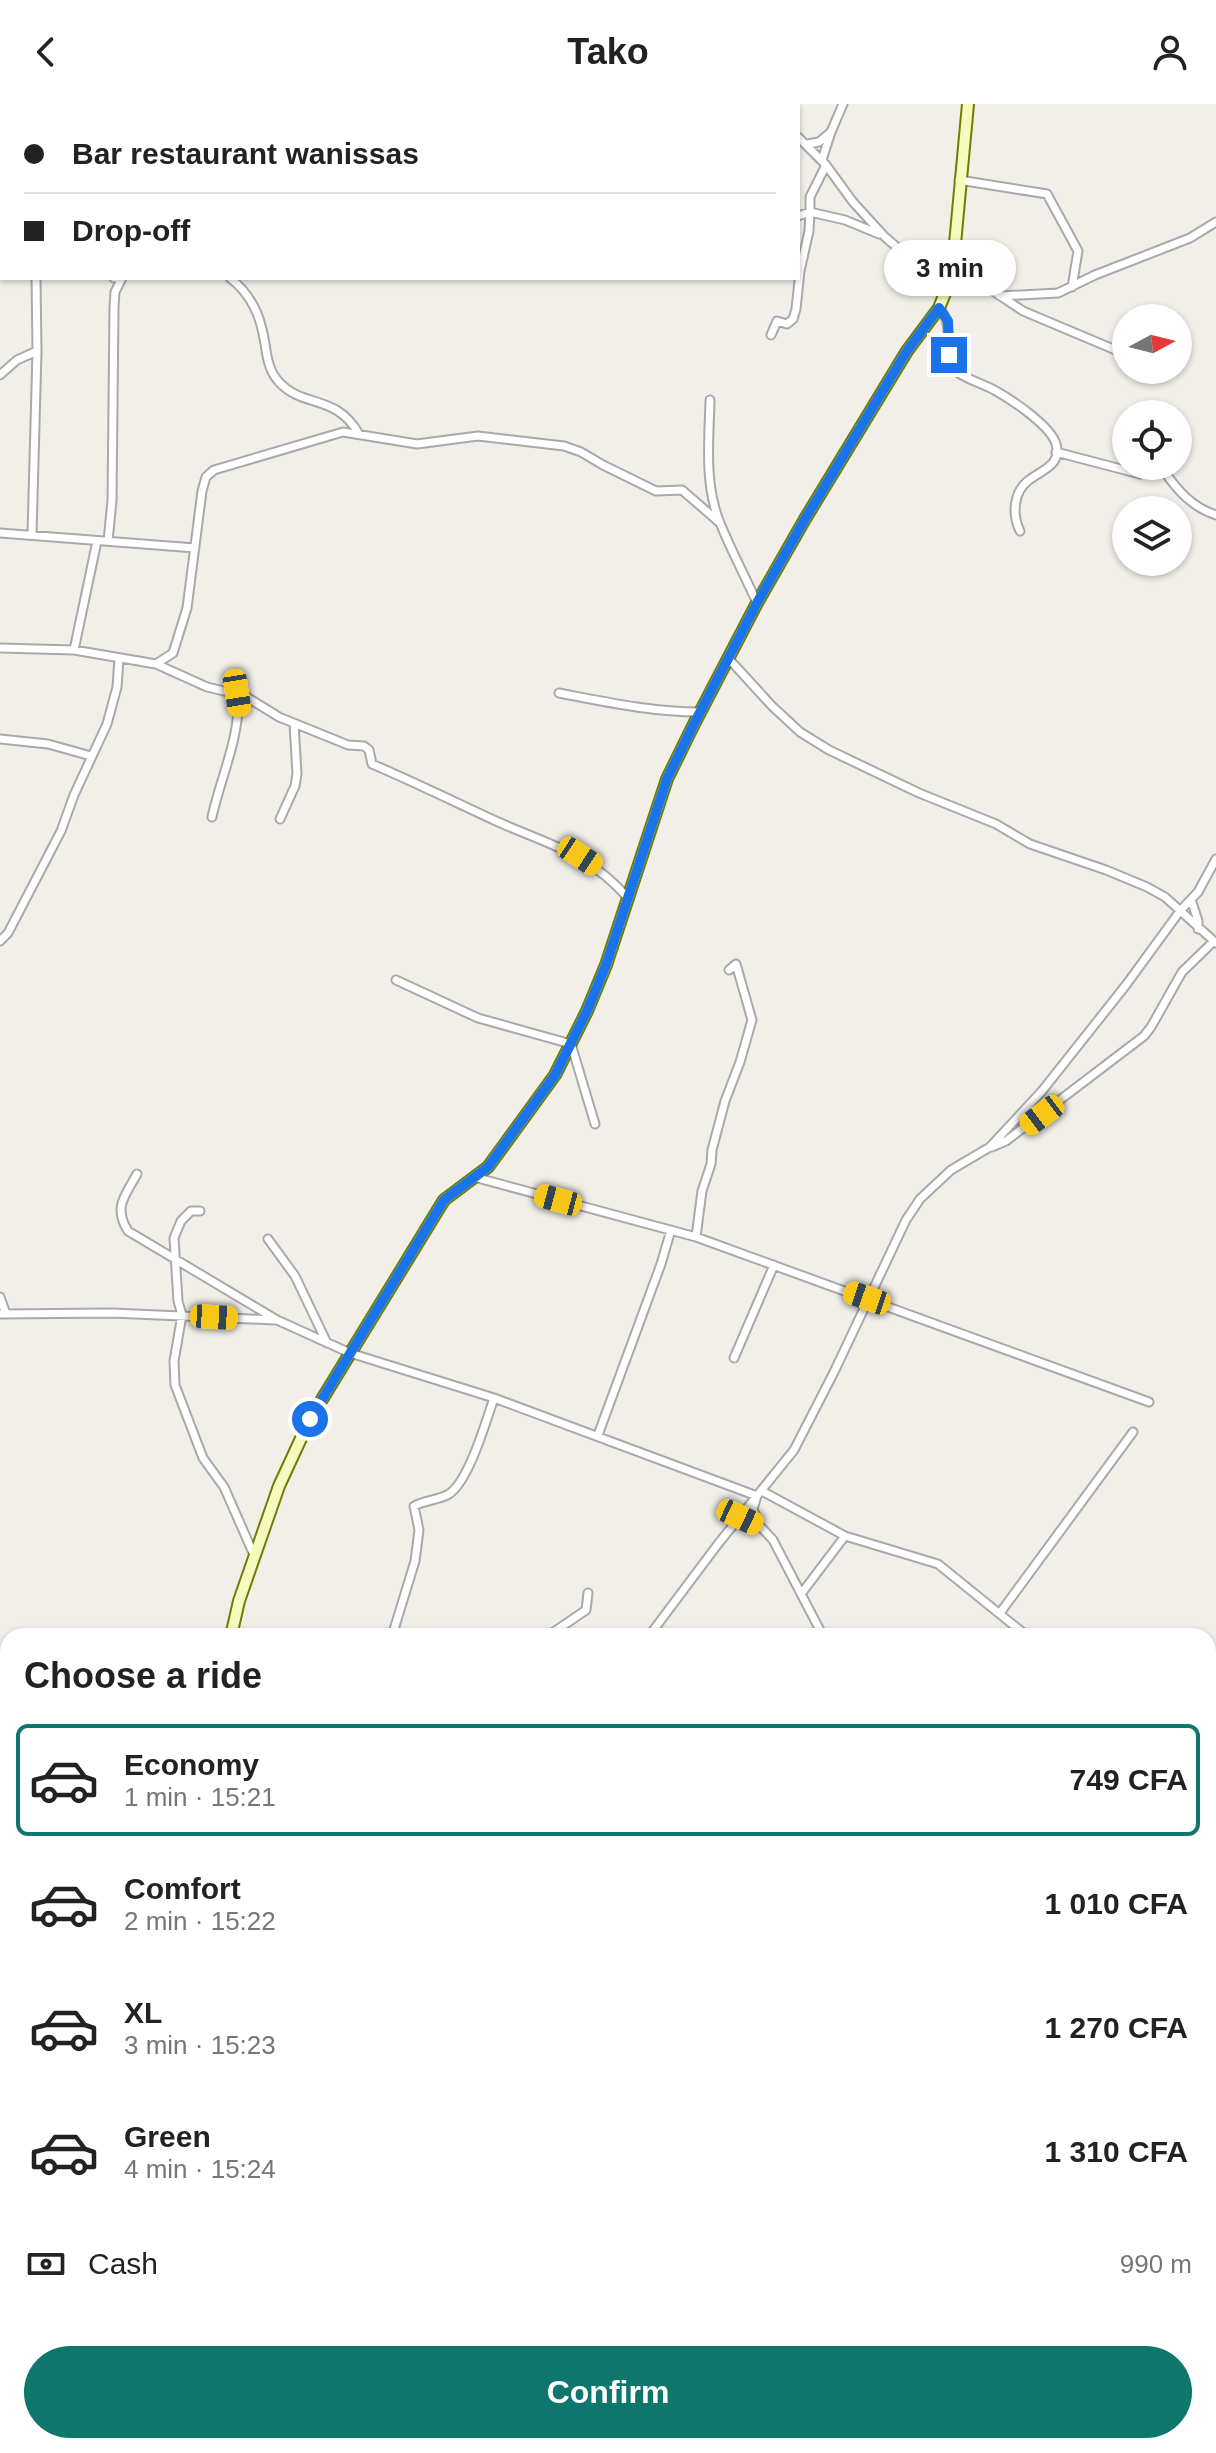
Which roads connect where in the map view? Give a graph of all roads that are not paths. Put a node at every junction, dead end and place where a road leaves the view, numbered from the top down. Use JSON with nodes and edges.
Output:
{"nodes":[{"id":1,"x":843,"y":104,"type":"edge"},
{"id":2,"x":968,"y":104,"type":"edge"},
{"id":3,"x":831,"y":132,"type":"junction"},
{"id":4,"x":800,"y":139,"type":"edge"},
{"id":5,"x":807,"y":144,"type":"junction"},
{"id":6,"x":824,"y":162,"type":"junction"},
{"id":7,"x":959,"y":180,"type":"junction"},
{"id":8,"x":810,"y":197,"type":"junction"},
{"id":9,"x":800,"y":211,"type":"edge"},
{"id":10,"x":810,"y":212,"type":"junction"},
{"id":11,"x":800,"y":214,"type":"edge"},
{"id":12,"x":830,"y":217,"type":"junction"},
{"id":13,"x":1216,"y":222,"type":"edge"},
{"id":14,"x":810,"y":227,"type":"junction"},
{"id":15,"x":885,"y":237,"type":"junction"},
{"id":16,"x":800,"y":271,"type":"edge"},
{"id":17,"x":952,"y":276,"type":"junction"},
{"id":18,"x":36,"y":280,"type":"edge"},
{"id":19,"x":121,"y":280,"type":"edge"},
{"id":20,"x":232,"y":280,"type":"edge"},
{"id":21,"x":799,"y":280,"type":"edge"},
{"id":22,"x":1072,"y":287,"type":"junction"},
{"id":23,"x":1000,"y":296,"type":"junction"},
{"id":24,"x":939,"y":308,"type":"junction"},
{"id":25,"x":771,"y":335,"type":"dead end"},
{"id":26,"x":1112,"y":349,"type":"edge"},
{"id":27,"x":37,"y":351,"type":"junction"},
{"id":28,"x":0,"y":375,"type":"edge"},
{"id":29,"x":710,"y":400,"type":"dead end"},
{"id":30,"x":359,"y":434,"type":"junction"},
{"id":31,"x":1056,"y":452,"type":"junction"},
{"id":32,"x":1216,"y":515,"type":"edge"},
{"id":33,"x":719,"y":522,"type":"junction"},
{"id":34,"x":1020,"y":531,"type":"dead end"},
{"id":35,"x":0,"y":533,"type":"edge"},
{"id":36,"x":32,"y":534,"type":"junction"},
{"id":37,"x":97,"y":541,"type":"junction"},
{"id":38,"x":108,"y":541,"type":"junction"},
{"id":39,"x":195,"y":548,"type":"junction"},
{"id":40,"x":757,"y":603,"type":"junction"},
{"id":41,"x":0,"y":648,"type":"edge"},
{"id":42,"x":74,"y":650,"type":"junction"},
{"id":43,"x":173,"y":653,"type":"junction"},
{"id":44,"x":119,"y":659,"type":"junction"},
{"id":45,"x":729,"y":659,"type":"junction"},
{"id":46,"x":156,"y":664,"type":"junction"},
{"id":47,"x":174,"y":671,"type":"junction"},
{"id":48,"x":237,"y":693,"type":"junction"},
{"id":49,"x":559,"y":693,"type":"dead end"},
{"id":50,"x":700,"y":712,"type":"junction"},
{"id":51,"x":294,"y":723,"type":"junction"},
{"id":52,"x":0,"y":739,"type":"edge"},
{"id":53,"x":91,"y":756,"type":"junction"},
{"id":54,"x":212,"y":817,"type":"dead end"},
{"id":55,"x":280,"y":819,"type":"dead end"},
{"id":56,"x":1216,"y":859,"type":"edge"},
{"id":57,"x":628,"y":898,"type":"junction"},
{"id":58,"x":1191,"y":899,"type":"junction"},
{"id":59,"x":1180,"y":911,"type":"junction"},
{"id":60,"x":1198,"y":929,"type":"junction"},
{"id":61,"x":0,"y":941,"type":"edge"},
{"id":62,"x":1215,"y":942,"type":"edge"},
{"id":63,"x":729,"y":970,"type":"dead end"},
{"id":64,"x":396,"y":980,"type":"dead end"},
{"id":65,"x":571,"y":1044,"type":"junction"},
{"id":66,"x":595,"y":1124,"type":"dead end"},
{"id":67,"x":990,"y":1147,"type":"junction"},
{"id":68,"x":137,"y":1174,"type":"dead end"},
{"id":69,"x":474,"y":1177,"type":"junction"},
{"id":70,"x":200,"y":1211,"type":"dead end"},
{"id":71,"x":671,"y":1230,"type":"junction"},
{"id":72,"x":696,"y":1237,"type":"junction"},
{"id":73,"x":268,"y":1239,"type":"dead end"},
{"id":74,"x":176,"y":1259,"type":"junction"},
{"id":75,"x":774,"y":1265,"type":"junction"},
{"id":76,"x":0,"y":1297,"type":"edge"},
{"id":77,"x":867,"y":1298,"type":"junction"},
{"id":78,"x":3,"y":1314,"type":"edge"},
{"id":79,"x":182,"y":1315,"type":"junction"},
{"id":80,"x":277,"y":1320,"type":"junction"},
{"id":81,"x":327,"y":1343,"type":"junction"},
{"id":82,"x":350,"y":1353,"type":"junction"},
{"id":83,"x":734,"y":1358,"type":"dead end"},
{"id":84,"x":494,"y":1398,"type":"junction"},
{"id":85,"x":1149,"y":1402,"type":"dead end"},
{"id":86,"x":1133,"y":1432,"type":"dead end"},
{"id":87,"x":598,"y":1435,"type":"junction"},
{"id":88,"x":759,"y":1493,"type":"junction"},
{"id":89,"x":740,"y":1517,"type":"junction"},
{"id":90,"x":759,"y":1525,"type":"junction"},
{"id":91,"x":845,"y":1536,"type":"junction"},
{"id":92,"x":255,"y":1558,"type":"junction"},
{"id":93,"x":588,"y":1593,"type":"dead end"},
{"id":94,"x":801,"y":1594,"type":"junction"},
{"id":95,"x":1000,"y":1613,"type":"junction"},
{"id":96,"x":233,"y":1628,"type":"edge"},
{"id":97,"x":394,"y":1628,"type":"edge"},
{"id":98,"x":560,"y":1628,"type":"edge"},
{"id":99,"x":655,"y":1628,"type":"edge"},
{"id":100,"x":819,"y":1628,"type":"edge"},
{"id":101,"x":1018,"y":1628,"type":"edge"}],
"edges":[{"from":1,"to":3,"type":"street"},
{"from":2,"to":7,"type":"main road"},
{"from":3,"to":5,"type":"street"},
{"from":3,"to":6,"type":"street"},
{"from":4,"to":5,"type":"street"},
{"from":5,"to":6,"type":"street"},
{"from":6,"to":8,"type":"street"},
{"from":6,"to":15,"type":"street"},
{"from":7,"to":17,"type":"main road"},
{"from":7,"to":22,"type":"street"},
{"from":8,"to":9,"type":"street"},
{"from":8,"to":10,"type":"street"},
{"from":10,"to":11,"type":"street"},
{"from":10,"to":12,"type":"street"},
{"from":10,"to":14,"type":"street"},
{"from":12,"to":14,"type":"street"},
{"from":12,"to":15,"type":"street"},
{"from":13,"to":22,"type":"street"},
{"from":14,"to":16,"type":"street"},
{"from":15,"to":17,"type":"street"},
{"from":17,"to":23,"type":"street"},
{"from":17,"to":24,"type":"main road"},
{"from":18,"to":27,"type":"street"},
{"from":19,"to":38,"type":"street"},
{"from":20,"to":30,"type":"street"},
{"from":21,"to":25,"type":"street"},
{"from":22,"to":23,"type":"street"},
{"from":23,"to":26,"type":"street"},
{"from":24,"to":31,"type":"street"},
{"from":24,"to":40,"type":"main road"},
{"from":27,"to":28,"type":"street"},
{"from":27,"to":36,"type":"street"},
{"from":29,"to":33,"type":"street"},
{"from":30,"to":33,"type":"street"},
{"from":30,"to":39,"type":"street"},
{"from":31,"to":32,"type":"street"},
{"from":31,"to":34,"type":"street"},
{"from":33,"to":40,"type":"street"},
{"from":35,"to":36,"type":"street"},
{"from":36,"to":37,"type":"street"},
{"from":37,"to":38,"type":"street"},
{"from":37,"to":42,"type":"street"},
{"from":38,"to":39,"type":"street"},
{"from":39,"to":43,"type":"street"},
{"from":40,"to":45,"type":"main road"},
{"from":41,"to":42,"type":"street"},
{"from":42,"to":44,"type":"street"},
{"from":43,"to":46,"type":"street"},
{"from":43,"to":47,"type":"street"},
{"from":44,"to":46,"type":"street"},
{"from":44,"to":53,"type":"street"},
{"from":45,"to":50,"type":"main road"},
{"from":45,"to":59,"type":"street"},
{"from":46,"to":47,"type":"street"},
{"from":47,"to":48,"type":"street"},
{"from":48,"to":51,"type":"street"},
{"from":48,"to":54,"type":"street"},
{"from":49,"to":50,"type":"street"},
{"from":50,"to":57,"type":"main road"},
{"from":51,"to":55,"type":"street"},
{"from":51,"to":57,"type":"street"},
{"from":52,"to":53,"type":"street"},
{"from":53,"to":61,"type":"street"},
{"from":56,"to":58,"type":"street"},
{"from":57,"to":65,"type":"main road"},
{"from":58,"to":59,"type":"street"},
{"from":58,"to":60,"type":"street"},
{"from":59,"to":60,"type":"street"},
{"from":59,"to":67,"type":"street"},
{"from":60,"to":62,"type":"street"},
{"from":62,"to":67,"type":"street"},
{"from":63,"to":72,"type":"street"},
{"from":64,"to":65,"type":"street"},
{"from":65,"to":66,"type":"street"},
{"from":65,"to":69,"type":"main road"},
{"from":67,"to":77,"type":"street"},
{"from":68,"to":74,"type":"street"},
{"from":69,"to":71,"type":"street"},
{"from":69,"to":82,"type":"main road"},
{"from":70,"to":74,"type":"street"},
{"from":71,"to":72,"type":"street"},
{"from":71,"to":87,"type":"street"},
{"from":72,"to":75,"type":"street"},
{"from":73,"to":81,"type":"street"},
{"from":74,"to":79,"type":"street"},
{"from":74,"to":80,"type":"street"},
{"from":75,"to":77,"type":"street"},
{"from":75,"to":83,"type":"street"},
{"from":76,"to":78,"type":"street"},
{"from":77,"to":85,"type":"street"},
{"from":77,"to":88,"type":"street"},
{"from":78,"to":79,"type":"street"},
{"from":79,"to":80,"type":"street"},
{"from":79,"to":92,"type":"street"},
{"from":80,"to":81,"type":"street"},
{"from":81,"to":82,"type":"street"},
{"from":82,"to":84,"type":"street"},
{"from":82,"to":92,"type":"main road"},
{"from":84,"to":87,"type":"street"},
{"from":84,"to":97,"type":"street"},
{"from":86,"to":95,"type":"street"},
{"from":87,"to":88,"type":"street"},
{"from":88,"to":89,"type":"street"},
{"from":88,"to":90,"type":"street"},
{"from":88,"to":91,"type":"street"},
{"from":89,"to":90,"type":"street"},
{"from":89,"to":99,"type":"street"},
{"from":90,"to":94,"type":"street"},
{"from":91,"to":94,"type":"street"},
{"from":91,"to":95,"type":"street"},
{"from":92,"to":96,"type":"main road"},
{"from":93,"to":98,"type":"street"},
{"from":94,"to":100,"type":"street"},
{"from":95,"to":101,"type":"street"}]}
